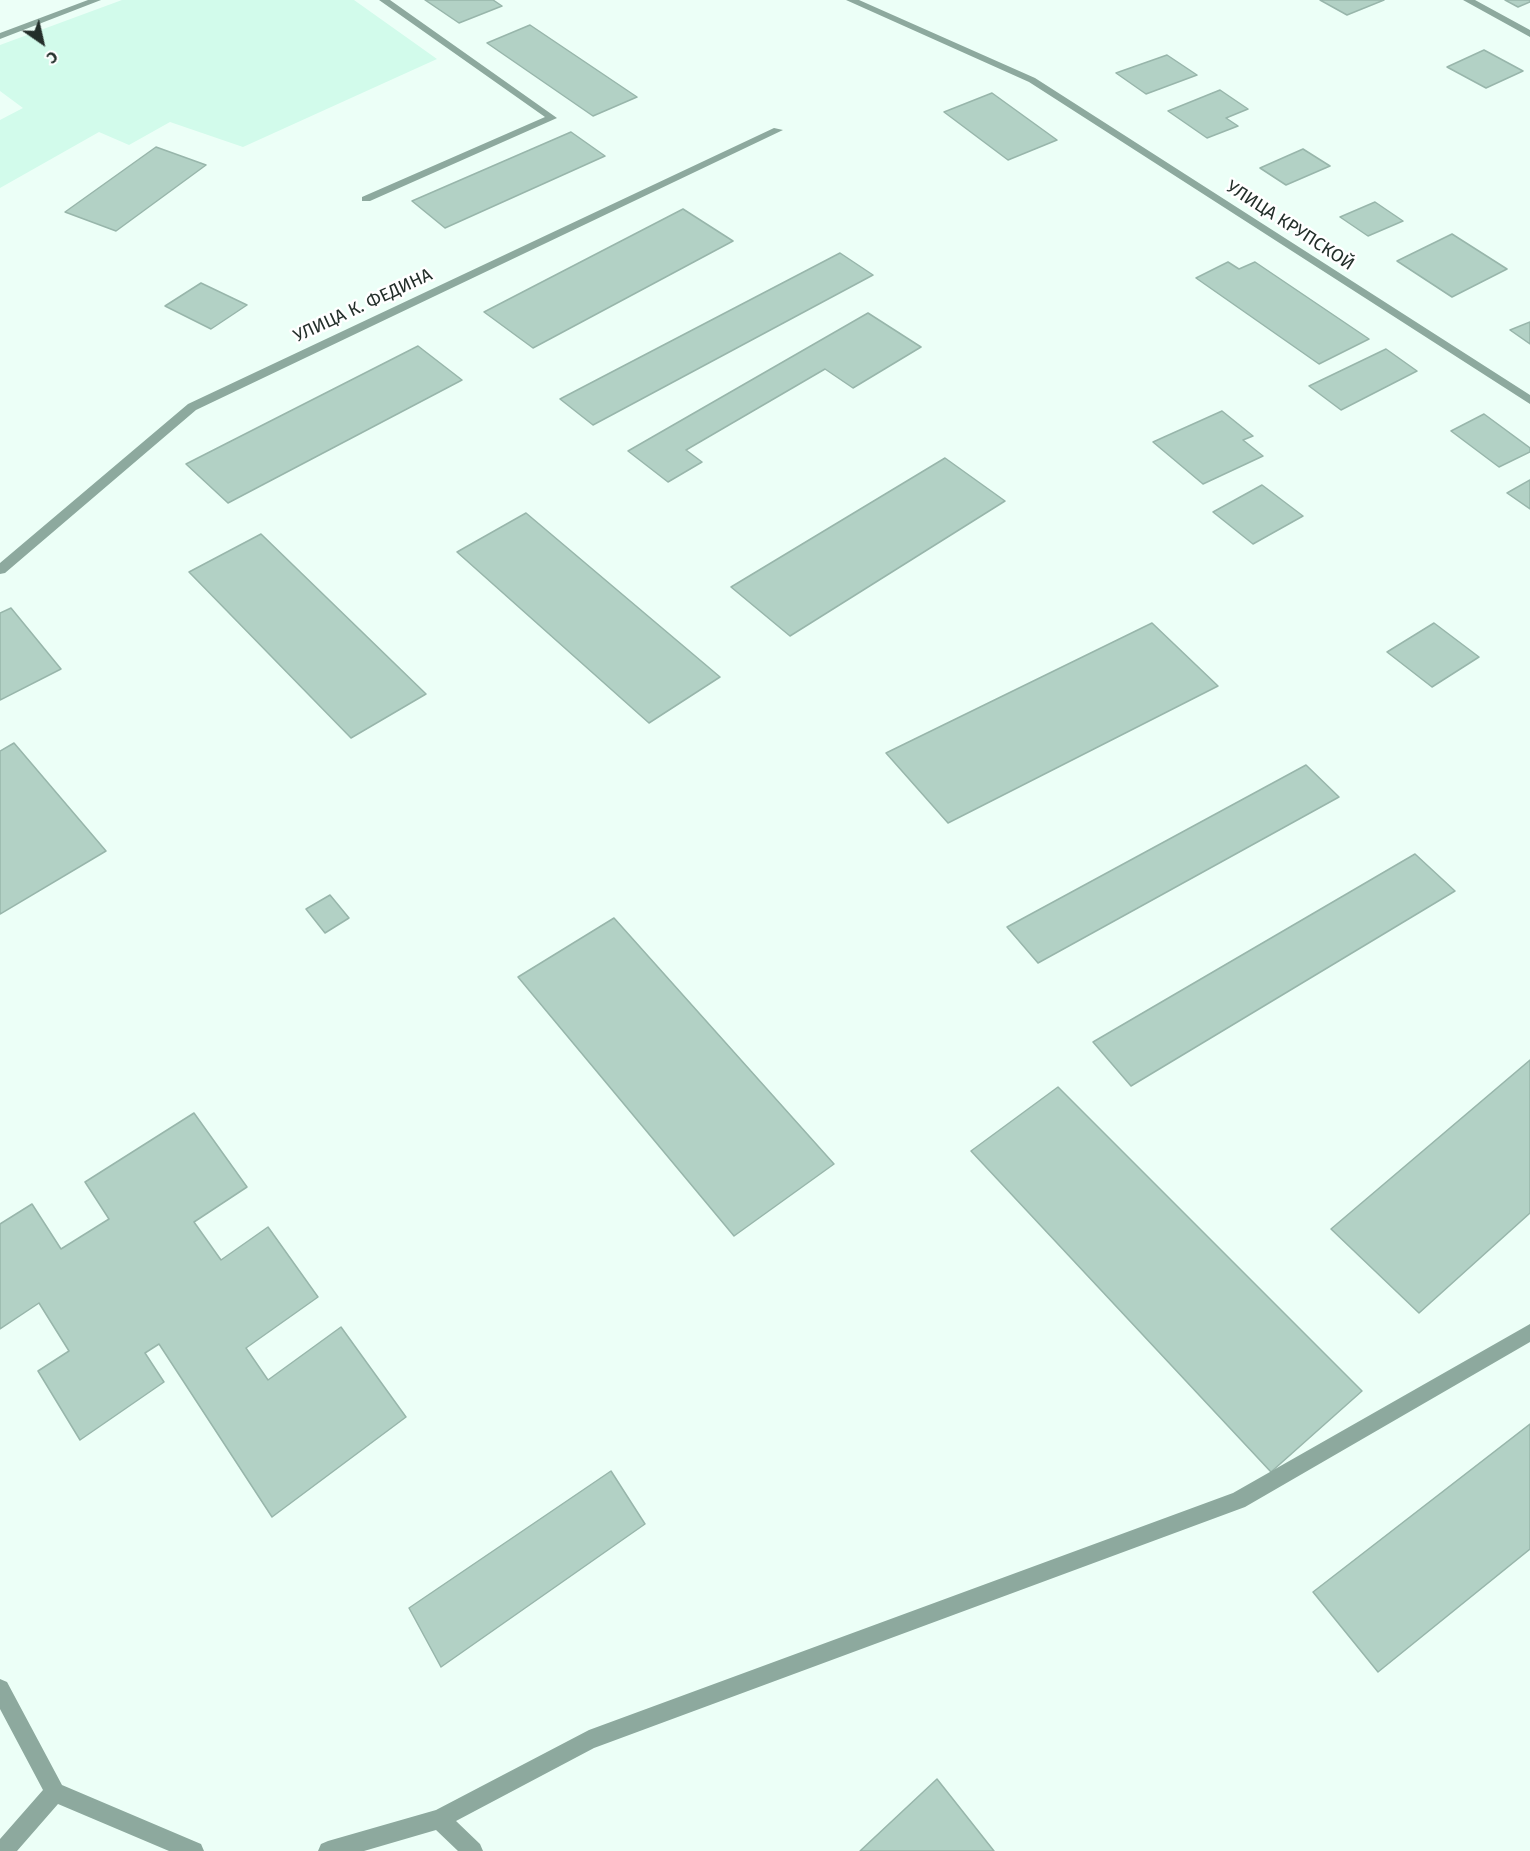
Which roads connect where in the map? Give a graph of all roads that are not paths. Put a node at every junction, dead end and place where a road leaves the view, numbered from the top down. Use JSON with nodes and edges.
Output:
{"nodes":[{"id":1,"x":96,"y":0,"type":"edge"},
{"id":2,"x":384,"y":0,"type":"edge"},
{"id":3,"x":851,"y":0,"type":"edge"},
{"id":4,"x":1467,"y":0,"type":"edge"},
{"id":5,"x":1530,"y":34,"type":"edge"},
{"id":6,"x":0,"y":36,"type":"edge"},
{"id":7,"x":778,"y":130,"type":"dead end"},
{"id":8,"x":366,"y":199,"type":"dead end"},
{"id":9,"x":1530,"y":400,"type":"edge"},
{"id":10,"x":0,"y":570,"type":"edge"},
{"id":11,"x":1530,"y":1332,"type":"edge"},
{"id":12,"x":0,"y":1689,"type":"edge"},
{"id":13,"x":55,"y":1792,"type":"junction"},
{"id":14,"x":439,"y":1819,"type":"junction"},
{"id":15,"x":3,"y":1851,"type":"edge"},
{"id":16,"x":194,"y":1851,"type":"edge"},
{"id":17,"x":327,"y":1851,"type":"edge"},
{"id":18,"x":473,"y":1851,"type":"edge"}],
"edges":[{"from":1,"to":6,"type":"street"},
{"from":2,"to":8,"type":"street"},
{"from":3,"to":9,"type":"street","name":"УЛИЦА КРУПСКОЙ"},
{"from":4,"to":5,"type":"street"},
{"from":7,"to":10,"type":"street","name":"УЛИЦА К. ФЕДИНА"},
{"from":11,"to":14,"type":"street"},
{"from":12,"to":13,"type":"street"},
{"from":13,"to":15,"type":"street"},
{"from":13,"to":16,"type":"street"},
{"from":14,"to":17,"type":"street"},
{"from":14,"to":18,"type":"street"}]}
